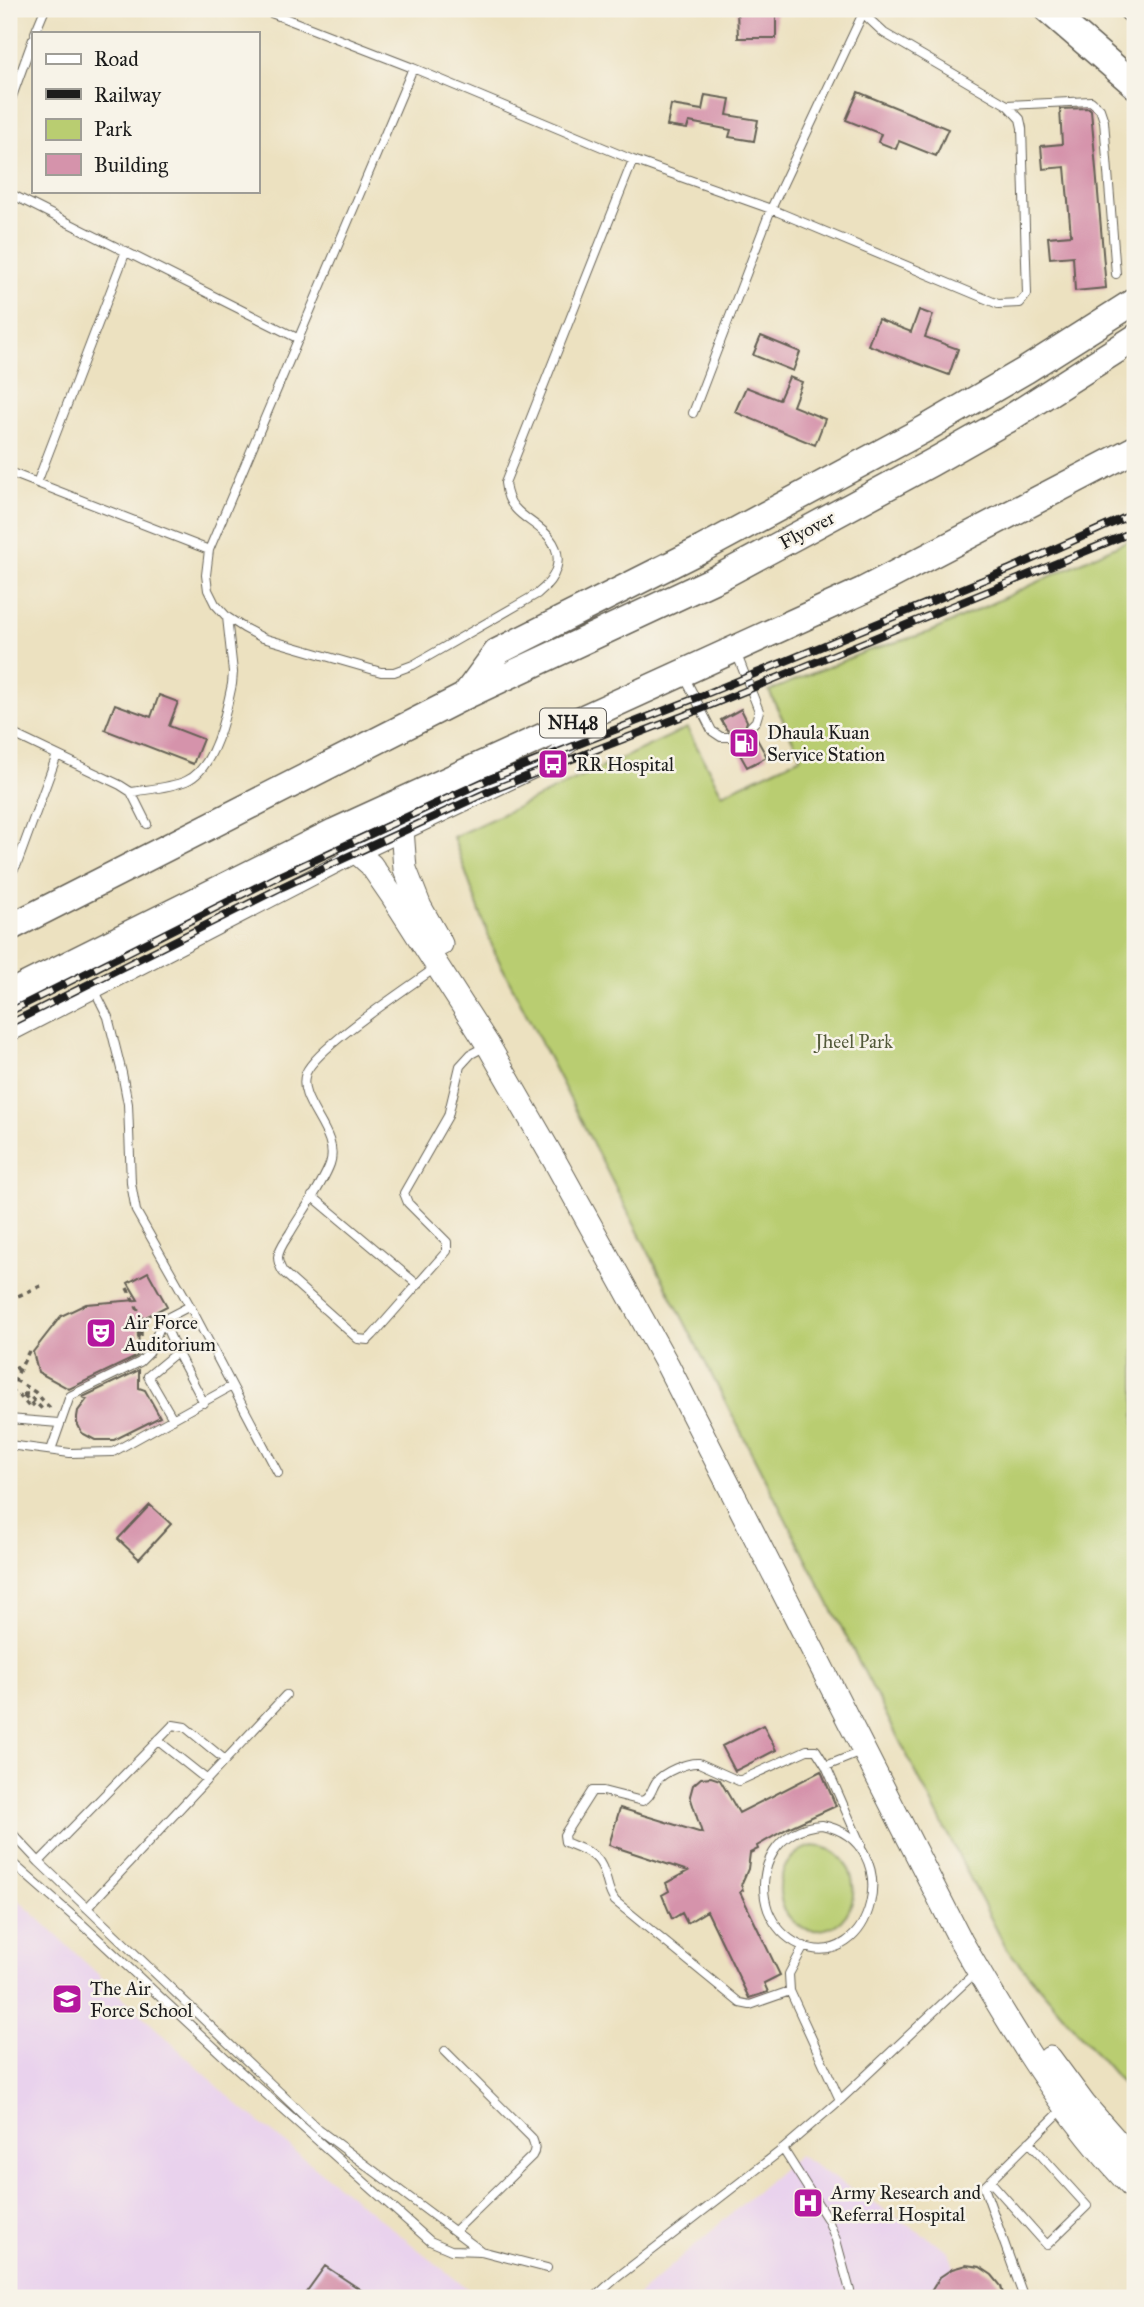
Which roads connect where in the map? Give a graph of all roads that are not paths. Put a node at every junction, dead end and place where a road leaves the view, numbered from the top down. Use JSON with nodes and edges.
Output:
{"nodes":[{"id":1,"x":45,"y":9,"type":"edge"},
{"id":2,"x":261,"y":9,"type":"edge"},
{"id":3,"x":865,"y":9,"type":"edge"},
{"id":4,"x":1047,"y":9,"type":"edge"},
{"id":5,"x":36,"y":32,"type":"edge"},
{"id":6,"x":32,"y":42,"type":"edge"},
{"id":7,"x":413,"y":68,"type":"junction"},
{"id":8,"x":1135,"y":85,"type":"edge"},
{"id":9,"x":9,"y":105,"type":"edge"},
{"id":10,"x":1007,"y":105,"type":"junction"},
{"id":11,"x":633,"y":160,"type":"junction"},
{"id":12,"x":9,"y":192,"type":"edge"},
{"id":13,"x":771,"y":209,"type":"junction"},
{"id":14,"x":126,"y":251,"type":"junction"},
{"id":15,"x":1116,"y":274,"type":"dead end"},
{"id":16,"x":1135,"y":301,"type":"edge"},
{"id":17,"x":1135,"y":338,"type":"edge"},
{"id":18,"x":299,"y":339,"type":"junction"},
{"id":19,"x":693,"y":413,"type":"dead end"},
{"id":20,"x":1135,"y":449,"type":"edge"},
{"id":21,"x":9,"y":472,"type":"edge"},
{"id":22,"x":37,"y":483,"type":"junction"},
{"id":23,"x":209,"y":551,"type":"junction"},
{"id":24,"x":228,"y":617,"type":"junction"},
{"id":25,"x":734,"y":649,"type":"junction"},
{"id":26,"x":682,"y":673,"type":"junction"},
{"id":27,"x":465,"y":696,"type":"junction"},
{"id":28,"x":603,"y":709,"type":"junction"},
{"id":29,"x":751,"y":726,"type":"dead end"},
{"id":30,"x":9,"y":732,"type":"edge"},
{"id":31,"x":729,"y":737,"type":"dead end"},
{"id":32,"x":57,"y":755,"type":"junction"},
{"id":33,"x":131,"y":792,"type":"junction"},
{"id":34,"x":400,"y":802,"type":"junction"},
{"id":35,"x":147,"y":824,"type":"dead end"},
{"id":36,"x":334,"y":832,"type":"junction"},
{"id":37,"x":402,"y":833,"type":"junction"},
{"id":38,"x":357,"y":854,"type":"junction"},
{"id":39,"x":9,"y":876,"type":"edge"},
{"id":40,"x":402,"y":891,"type":"junction"},
{"id":41,"x":9,"y":928,"type":"edge"},
{"id":42,"x":437,"y":967,"type":"junction"},
{"id":43,"x":95,"y":991,"type":"junction"},
{"id":44,"x":9,"y":993,"type":"edge"},
{"id":45,"x":9,"y":1034,"type":"edge"},
{"id":46,"x":488,"y":1045,"type":"junction"},
{"id":47,"x":312,"y":1196,"type":"junction"},
{"id":48,"x":418,"y":1285,"type":"junction"},
{"id":49,"x":190,"y":1306,"type":"junction"},
{"id":50,"x":163,"y":1320,"type":"junction"},
{"id":51,"x":177,"y":1352,"type":"junction"},
{"id":52,"x":232,"y":1386,"type":"junction"},
{"id":53,"x":204,"y":1403,"type":"junction"},
{"id":54,"x":9,"y":1419,"type":"edge"},
{"id":55,"x":173,"y":1419,"type":"junction"},
{"id":56,"x":59,"y":1423,"type":"junction"},
{"id":57,"x":9,"y":1445,"type":"edge"},
{"id":58,"x":51,"y":1450,"type":"junction"},
{"id":59,"x":278,"y":1473,"type":"dead end"},
{"id":60,"x":286,"y":1695,"type":"dead end"},
{"id":61,"x":157,"y":1740,"type":"junction"},
{"id":62,"x":863,"y":1750,"type":"junction"},
{"id":63,"x":224,"y":1759,"type":"junction"},
{"id":64,"x":827,"y":1766,"type":"junction"},
{"id":65,"x":206,"y":1779,"type":"junction"},
{"id":66,"x":9,"y":1830,"type":"edge"},
{"id":67,"x":9,"y":1860,"type":"edge"},
{"id":68,"x":868,"y":1860,"type":"junction"},
{"id":69,"x":39,"y":1863,"type":"junction"},
{"id":70,"x":87,"y":1908,"type":"junction"},
{"id":71,"x":804,"y":1947,"type":"junction"},
{"id":72,"x":978,"y":1970,"type":"junction"},
{"id":73,"x":790,"y":1991,"type":"junction"},
{"id":74,"x":445,"y":2051,"type":"dead end"},
{"id":75,"x":840,"y":2100,"type":"junction"},
{"id":76,"x":1064,"y":2108,"type":"junction"},
{"id":77,"x":1029,"y":2142,"type":"junction"},
{"id":78,"x":783,"y":2149,"type":"junction"},
{"id":79,"x":1135,"y":2162,"type":"edge"},
{"id":80,"x":990,"y":2181,"type":"junction"},
{"id":81,"x":1135,"y":2190,"type":"edge"},
{"id":82,"x":455,"y":2231,"type":"junction"},
{"id":83,"x":481,"y":2252,"type":"junction"},
{"id":84,"x":547,"y":2268,"type":"dead end"},
{"id":85,"x":594,"y":2298,"type":"edge"},
{"id":86,"x":852,"y":2298,"type":"edge"},
{"id":87,"x":1024,"y":2298,"type":"edge"}],
"edges":[{"from":1,"to":5,"type":"lane"},
{"from":2,"to":7,"type":"lane"},
{"from":3,"to":10,"type":"lane"},
{"from":3,"to":13,"type":"lane"},
{"from":4,"to":8,"type":"main road"},
{"from":6,"to":9,"type":"lane"},
{"from":7,"to":11,"type":"lane"},
{"from":7,"to":18,"type":"lane"},
{"from":10,"to":13,"type":"lane"},
{"from":10,"to":15,"type":"lane"},
{"from":11,"to":13,"type":"lane"},
{"from":11,"to":24,"type":"lane"},
{"from":12,"to":14,"type":"lane"},
{"from":13,"to":19,"type":"lane"},
{"from":14,"to":18,"type":"lane"},
{"from":14,"to":22,"type":"lane"},
{"from":16,"to":27,"type":"main road"},
{"from":17,"to":27,"type":"main road","name":"Flyover"},
{"from":18,"to":23,"type":"lane"},
{"from":20,"to":25,"type":"main road","number":"NH48"},
{"from":21,"to":22,"type":"lane"},
{"from":22,"to":23,"type":"lane"},
{"from":23,"to":24,"type":"lane"},
{"from":24,"to":33,"type":"lane"},
{"from":25,"to":26,"type":"main road","number":"NH48"},
{"from":25,"to":29,"type":"lane"},
{"from":26,"to":28,"type":"main road","number":"NH48"},
{"from":26,"to":31,"type":"lane"},
{"from":27,"to":41,"type":"main road","name":"Flyover"},
{"from":28,"to":34,"type":"main road","number":"NH48"},
{"from":28,"to":37,"type":"street"},
{"from":30,"to":32,"type":"lane"},
{"from":32,"to":33,"type":"lane"},
{"from":32,"to":39,"type":"lane"},
{"from":33,"to":35,"type":"lane"},
{"from":34,"to":36,"type":"main road","number":"NH48"},
{"from":34,"to":37,"type":"main road"},
{"from":36,"to":38,"type":"main road"},
{"from":36,"to":44,"type":"main road","number":"NH48"},
{"from":37,"to":38,"type":"street"},
{"from":37,"to":40,"type":"main road"},
{"from":38,"to":40,"type":"main road"},
{"from":38,"to":43,"type":"street"},
{"from":40,"to":42,"type":"main road"},
{"from":40,"to":79,"type":"main road"},
{"from":42,"to":46,"type":"main road"},
{"from":42,"to":47,"type":"lane"},
{"from":43,"to":45,"type":"street"},
{"from":43,"to":49,"type":"lane"},
{"from":46,"to":48,"type":"lane"},
{"from":46,"to":62,"type":"main road"},
{"from":47,"to":48,"type":"lane"},
{"from":47,"to":48,"type":"lane"},
{"from":49,"to":50,"type":"lane"},
{"from":49,"to":52,"type":"lane"},
{"from":50,"to":51,"type":"lane"},
{"from":50,"to":56,"type":"lane"},
{"from":51,"to":53,"type":"lane"},
{"from":51,"to":55,"type":"lane"},
{"from":52,"to":53,"type":"lane"},
{"from":52,"to":59,"type":"lane"},
{"from":53,"to":55,"type":"lane"},
{"from":54,"to":56,"type":"lane"},
{"from":55,"to":58,"type":"lane"},
{"from":56,"to":58,"type":"lane"},
{"from":57,"to":58,"type":"lane"},
{"from":60,"to":63,"type":"lane"},
{"from":61,"to":63,"type":"lane"},
{"from":61,"to":65,"type":"lane"},
{"from":61,"to":69,"type":"lane"},
{"from":62,"to":64,"type":"lane"},
{"from":62,"to":72,"type":"main road"},
{"from":63,"to":65,"type":"lane"},
{"from":64,"to":68,"type":"lane"},
{"from":64,"to":73,"type":"lane"},
{"from":65,"to":70,"type":"lane"},
{"from":66,"to":69,"type":"lane"},
{"from":67,"to":83,"type":"lane"},
{"from":68,"to":71,"type":"lane"},
{"from":68,"to":71,"type":"lane"},
{"from":69,"to":70,"type":"lane"},
{"from":70,"to":82,"type":"lane"},
{"from":71,"to":73,"type":"lane"},
{"from":72,"to":75,"type":"lane"},
{"from":72,"to":76,"type":"main road"},
{"from":73,"to":75,"type":"lane"},
{"from":74,"to":82,"type":"lane"},
{"from":75,"to":78,"type":"lane"},
{"from":76,"to":77,"type":"lane"},
{"from":76,"to":81,"type":"main road"},
{"from":77,"to":80,"type":"lane"},
{"from":77,"to":80,"type":"lane"},
{"from":78,"to":85,"type":"lane"},
{"from":78,"to":86,"type":"lane"},
{"from":80,"to":87,"type":"lane"},
{"from":82,"to":83,"type":"lane"},
{"from":83,"to":84,"type":"lane"}]}
